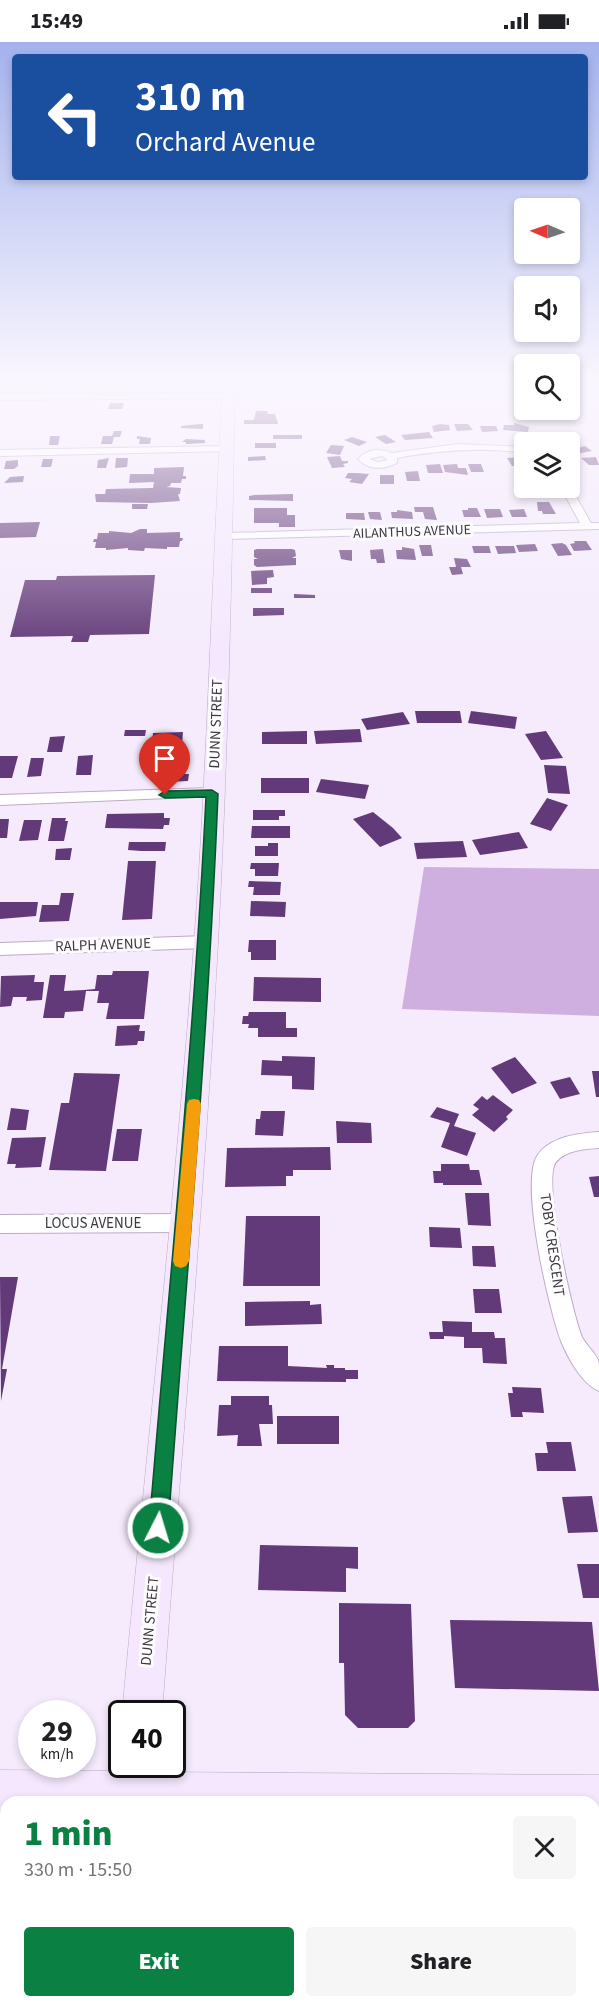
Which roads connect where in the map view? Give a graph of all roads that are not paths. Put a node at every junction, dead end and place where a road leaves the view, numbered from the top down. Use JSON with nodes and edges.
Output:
{"nodes":[{"id":1,"x":226,"y":472,"type":"edge"},
{"id":2,"x":573,"y":498,"type":"edge"},
{"id":3,"x":593,"y":526,"type":"edge"},
{"id":4,"x":225,"y":536,"type":"junction"},
{"id":5,"x":212,"y":794,"type":"junction"},
{"id":6,"x":0,"y":800,"type":"edge"},
{"id":7,"x":206,"y":942,"type":"junction"},
{"id":8,"x":0,"y":949,"type":"edge"},
{"id":9,"x":599,"y":1140,"type":"edge"},
{"id":10,"x":185,"y":1223,"type":"junction"},
{"id":11,"x":0,"y":1224,"type":"edge"},
{"id":12,"x":599,"y":1380,"type":"edge"},
{"id":13,"x":143,"y":1700,"type":"edge"},
{"id":14,"x":137,"y":1786,"type":"edge"},
{"id":15,"x":0,"y":1791,"type":"edge"},
{"id":16,"x":599,"y":1796,"type":"edge"}],
"edges":[{"from":1,"to":4,"type":"street","name":"DUNN STREET"},
{"from":2,"to":3,"type":"street"},
{"from":3,"to":4,"type":"street","name":"AILANTHUS AVENUE"},
{"from":4,"to":5,"type":"street","name":"DUNN STREET"},
{"from":5,"to":6,"type":"street"},
{"from":5,"to":7,"type":"street","name":"DUNN STREET"},
{"from":7,"to":8,"type":"street","name":"RALPH AVENUE"},
{"from":7,"to":10,"type":"street","name":"DUNN STREET"},
{"from":9,"to":12,"type":"street","name":"TOBY CRESCENT"},
{"from":10,"to":11,"type":"street","name":"LOCUS AVENUE"},
{"from":10,"to":13,"type":"street","name":"DUNN STREET"},
{"from":14,"to":15,"type":"street"},
{"from":14,"to":16,"type":"street"}]}
